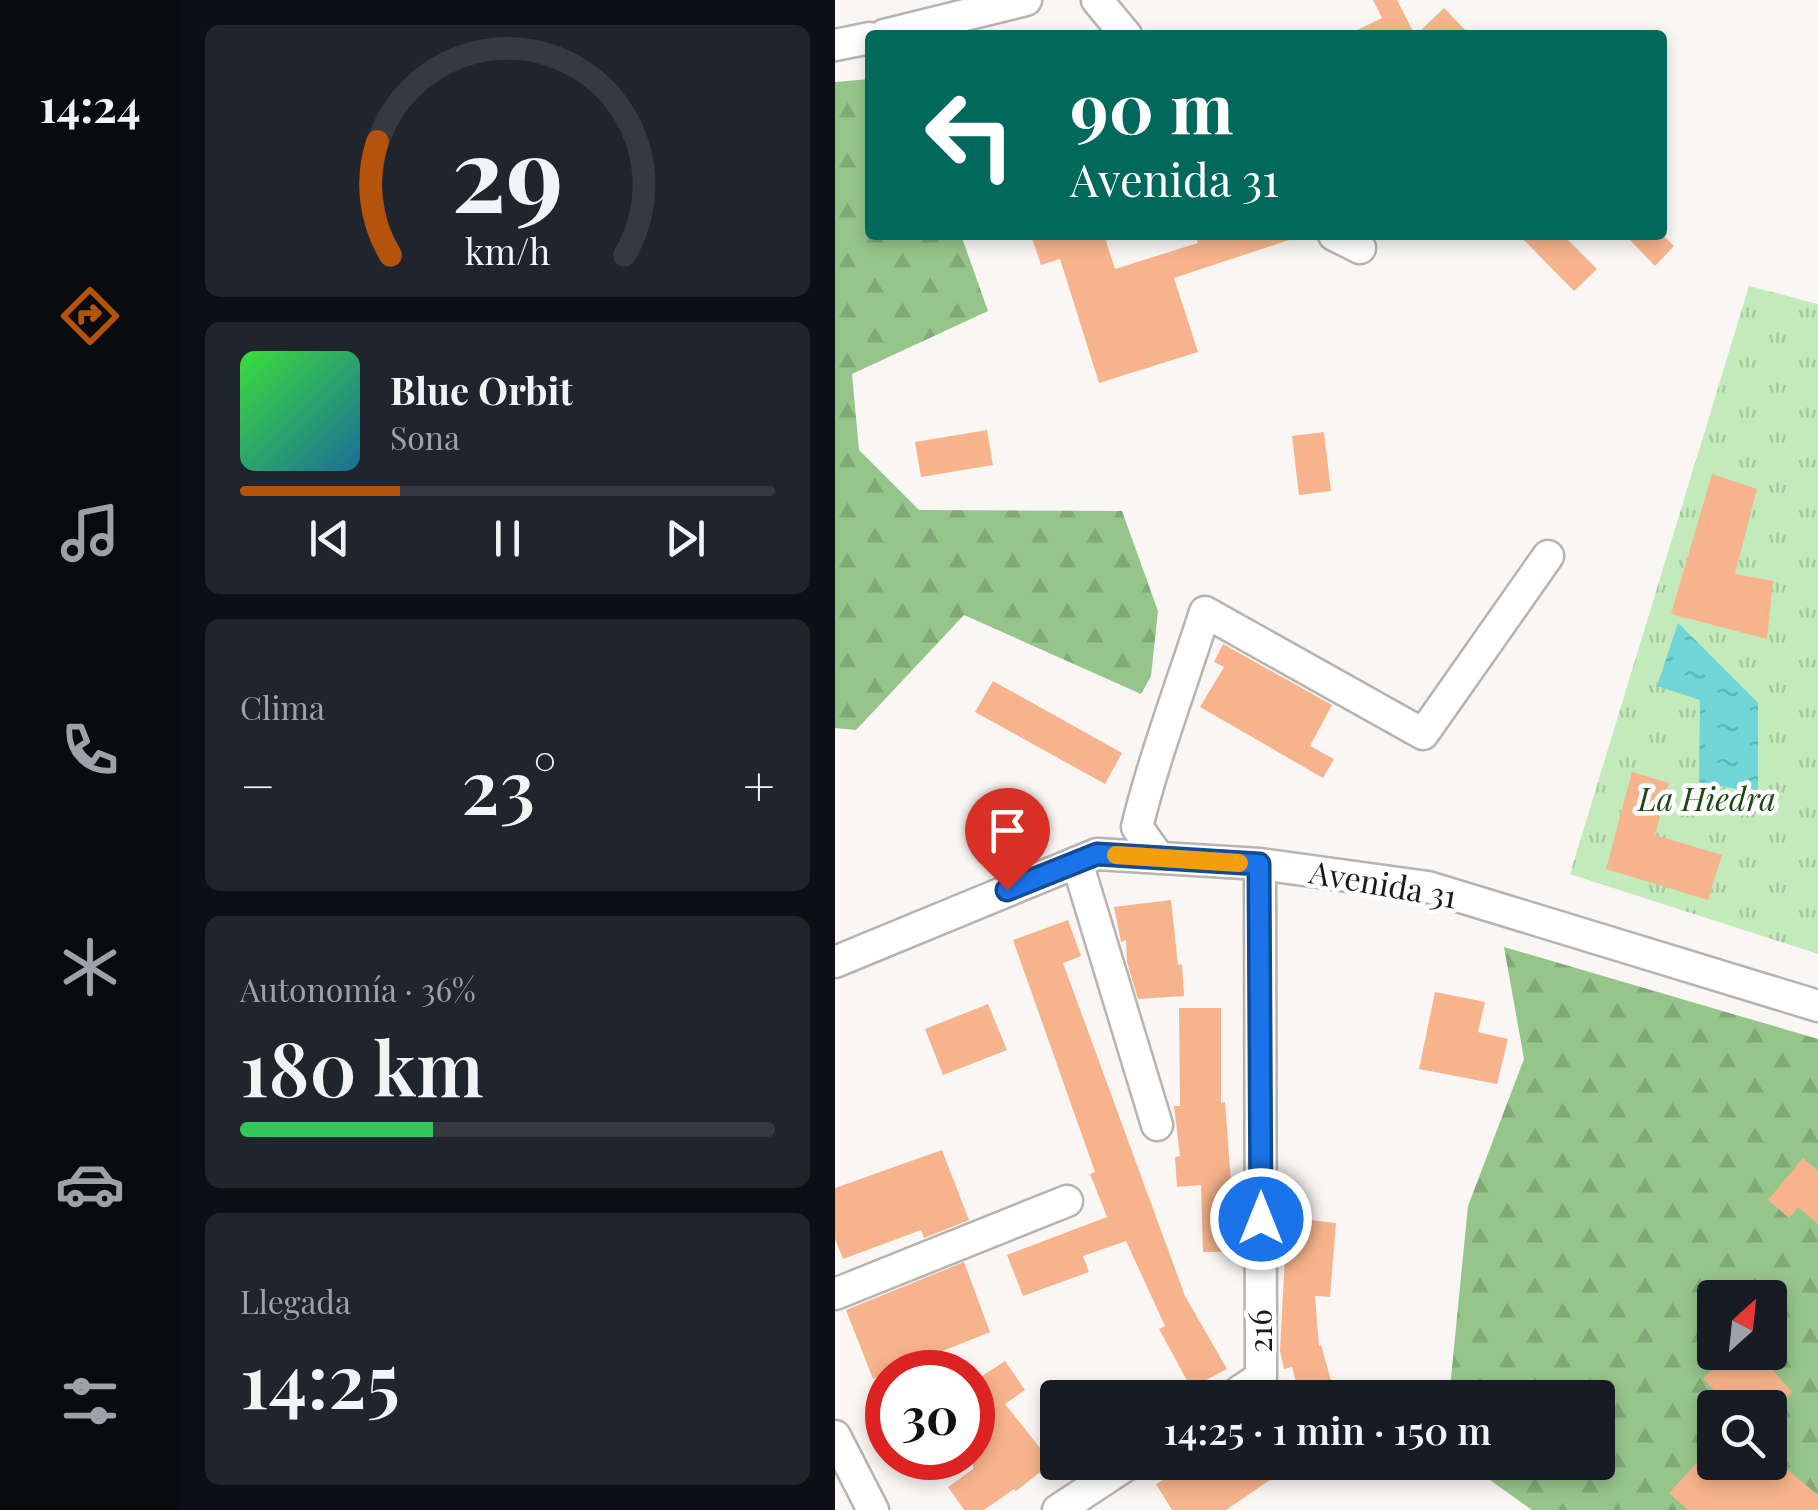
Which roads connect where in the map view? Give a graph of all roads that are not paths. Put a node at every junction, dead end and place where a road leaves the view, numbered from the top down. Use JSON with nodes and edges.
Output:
{"nodes":[{"id":1,"x":1026,"y":0,"type":"edge"},
{"id":2,"x":1097,"y":0,"type":"edge"},
{"id":3,"x":951,"y":10,"type":"edge"},
{"id":4,"x":897,"y":30,"type":"edge"},
{"id":5,"x":1122,"y":30,"type":"edge"},
{"id":6,"x":865,"y":39,"type":"edge"},
{"id":7,"x":835,"y":45,"type":"edge"},
{"id":8,"x":1548,"y":556,"type":"dead end"},
{"id":9,"x":1159,"y":858,"type":"junction"},
{"id":10,"x":1077,"y":862,"type":"junction"},
{"id":11,"x":1259,"y":864,"type":"junction"},
{"id":12,"x":835,"y":962,"type":"edge"},
{"id":13,"x":1818,"y":1006,"type":"edge"},
{"id":14,"x":1157,"y":1126,"type":"dead end"},
{"id":15,"x":1067,"y":1201,"type":"dead end"},
{"id":16,"x":835,"y":1294,"type":"edge"},
{"id":17,"x":1257,"y":1380,"type":"edge"},
{"id":18,"x":835,"y":1436,"type":"edge"},
{"id":19,"x":1104,"y":1480,"type":"edge"},
{"id":20,"x":873,"y":1510,"type":"edge"},
{"id":21,"x":1058,"y":1510,"type":"edge"}],
"edges":[{"from":1,"to":3,"type":"street"},
{"from":2,"to":5,"type":"street"},
{"from":3,"to":4,"type":"street"},
{"from":6,"to":7,"type":"street"},
{"from":8,"to":9,"type":"street"},
{"from":9,"to":10,"type":"street","name":"Avenida 31"},
{"from":9,"to":11,"type":"street","name":"Avenida 31"},
{"from":10,"to":12,"type":"street","name":"Avenida 31"},
{"from":10,"to":14,"type":"street"},
{"from":11,"to":13,"type":"street","name":"Avenida 31"},
{"from":11,"to":17,"type":"street","name":"216"},
{"from":15,"to":16,"type":"street"},
{"from":18,"to":20,"type":"street"},
{"from":19,"to":21,"type":"street"}]}
